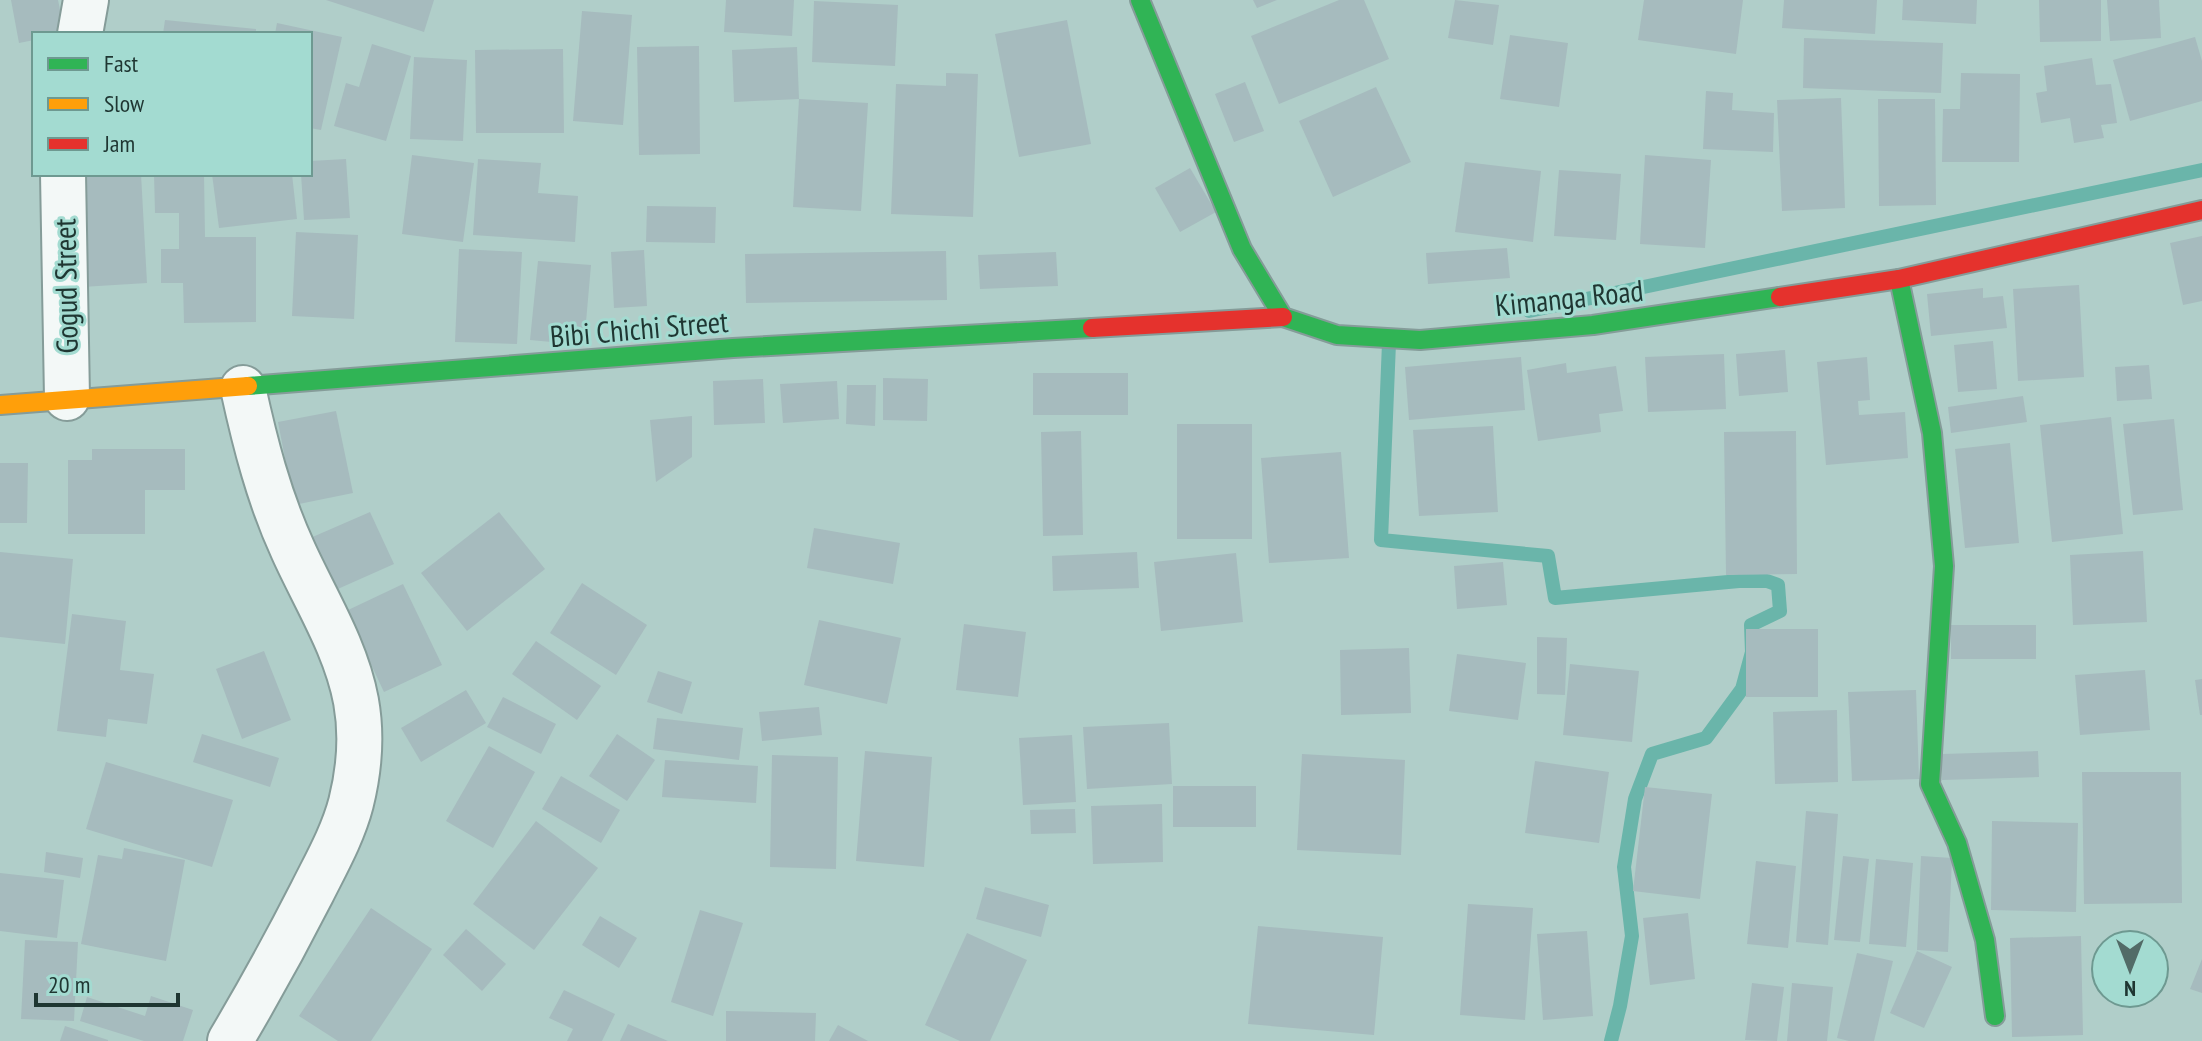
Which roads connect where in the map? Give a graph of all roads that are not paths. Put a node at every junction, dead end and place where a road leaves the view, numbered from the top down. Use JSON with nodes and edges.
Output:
{"nodes":[{"id":1,"x":86,"y":0,"type":"edge"},
{"id":2,"x":1140,"y":0,"type":"edge"},
{"id":3,"x":80,"y":32,"type":"edge"},
{"id":4,"x":63,"y":176,"type":"edge"},
{"id":5,"x":2202,"y":210,"type":"edge"},
{"id":6,"x":1899,"y":279,"type":"junction"},
{"id":7,"x":1283,"y":317,"type":"junction"},
{"id":8,"x":243,"y":388,"type":"junction"},
{"id":9,"x":67,"y":398,"type":"junction"},
{"id":10,"x":0,"y":405,"type":"edge"},
{"id":11,"x":1995,"y":1016,"type":"dead end"},
{"id":12,"x":230,"y":1041,"type":"edge"}],
"edges":[{"from":1,"to":3,"type":"street"},
{"from":2,"to":7,"type":"street"},
{"from":4,"to":9,"type":"street","name":"Gogud Street"},
{"from":5,"to":6,"type":"street","name":"Kimanga Road"},
{"from":6,"to":7,"type":"street","name":"Kimanga Road"},
{"from":6,"to":11,"type":"street"},
{"from":7,"to":8,"type":"street","name":"Bibi Chichi Street"},
{"from":8,"to":9,"type":"street","name":"Bibi Chichi Street"},
{"from":8,"to":12,"type":"street"},
{"from":9,"to":10,"type":"street","name":"Bibi Chichi Street"}]}
